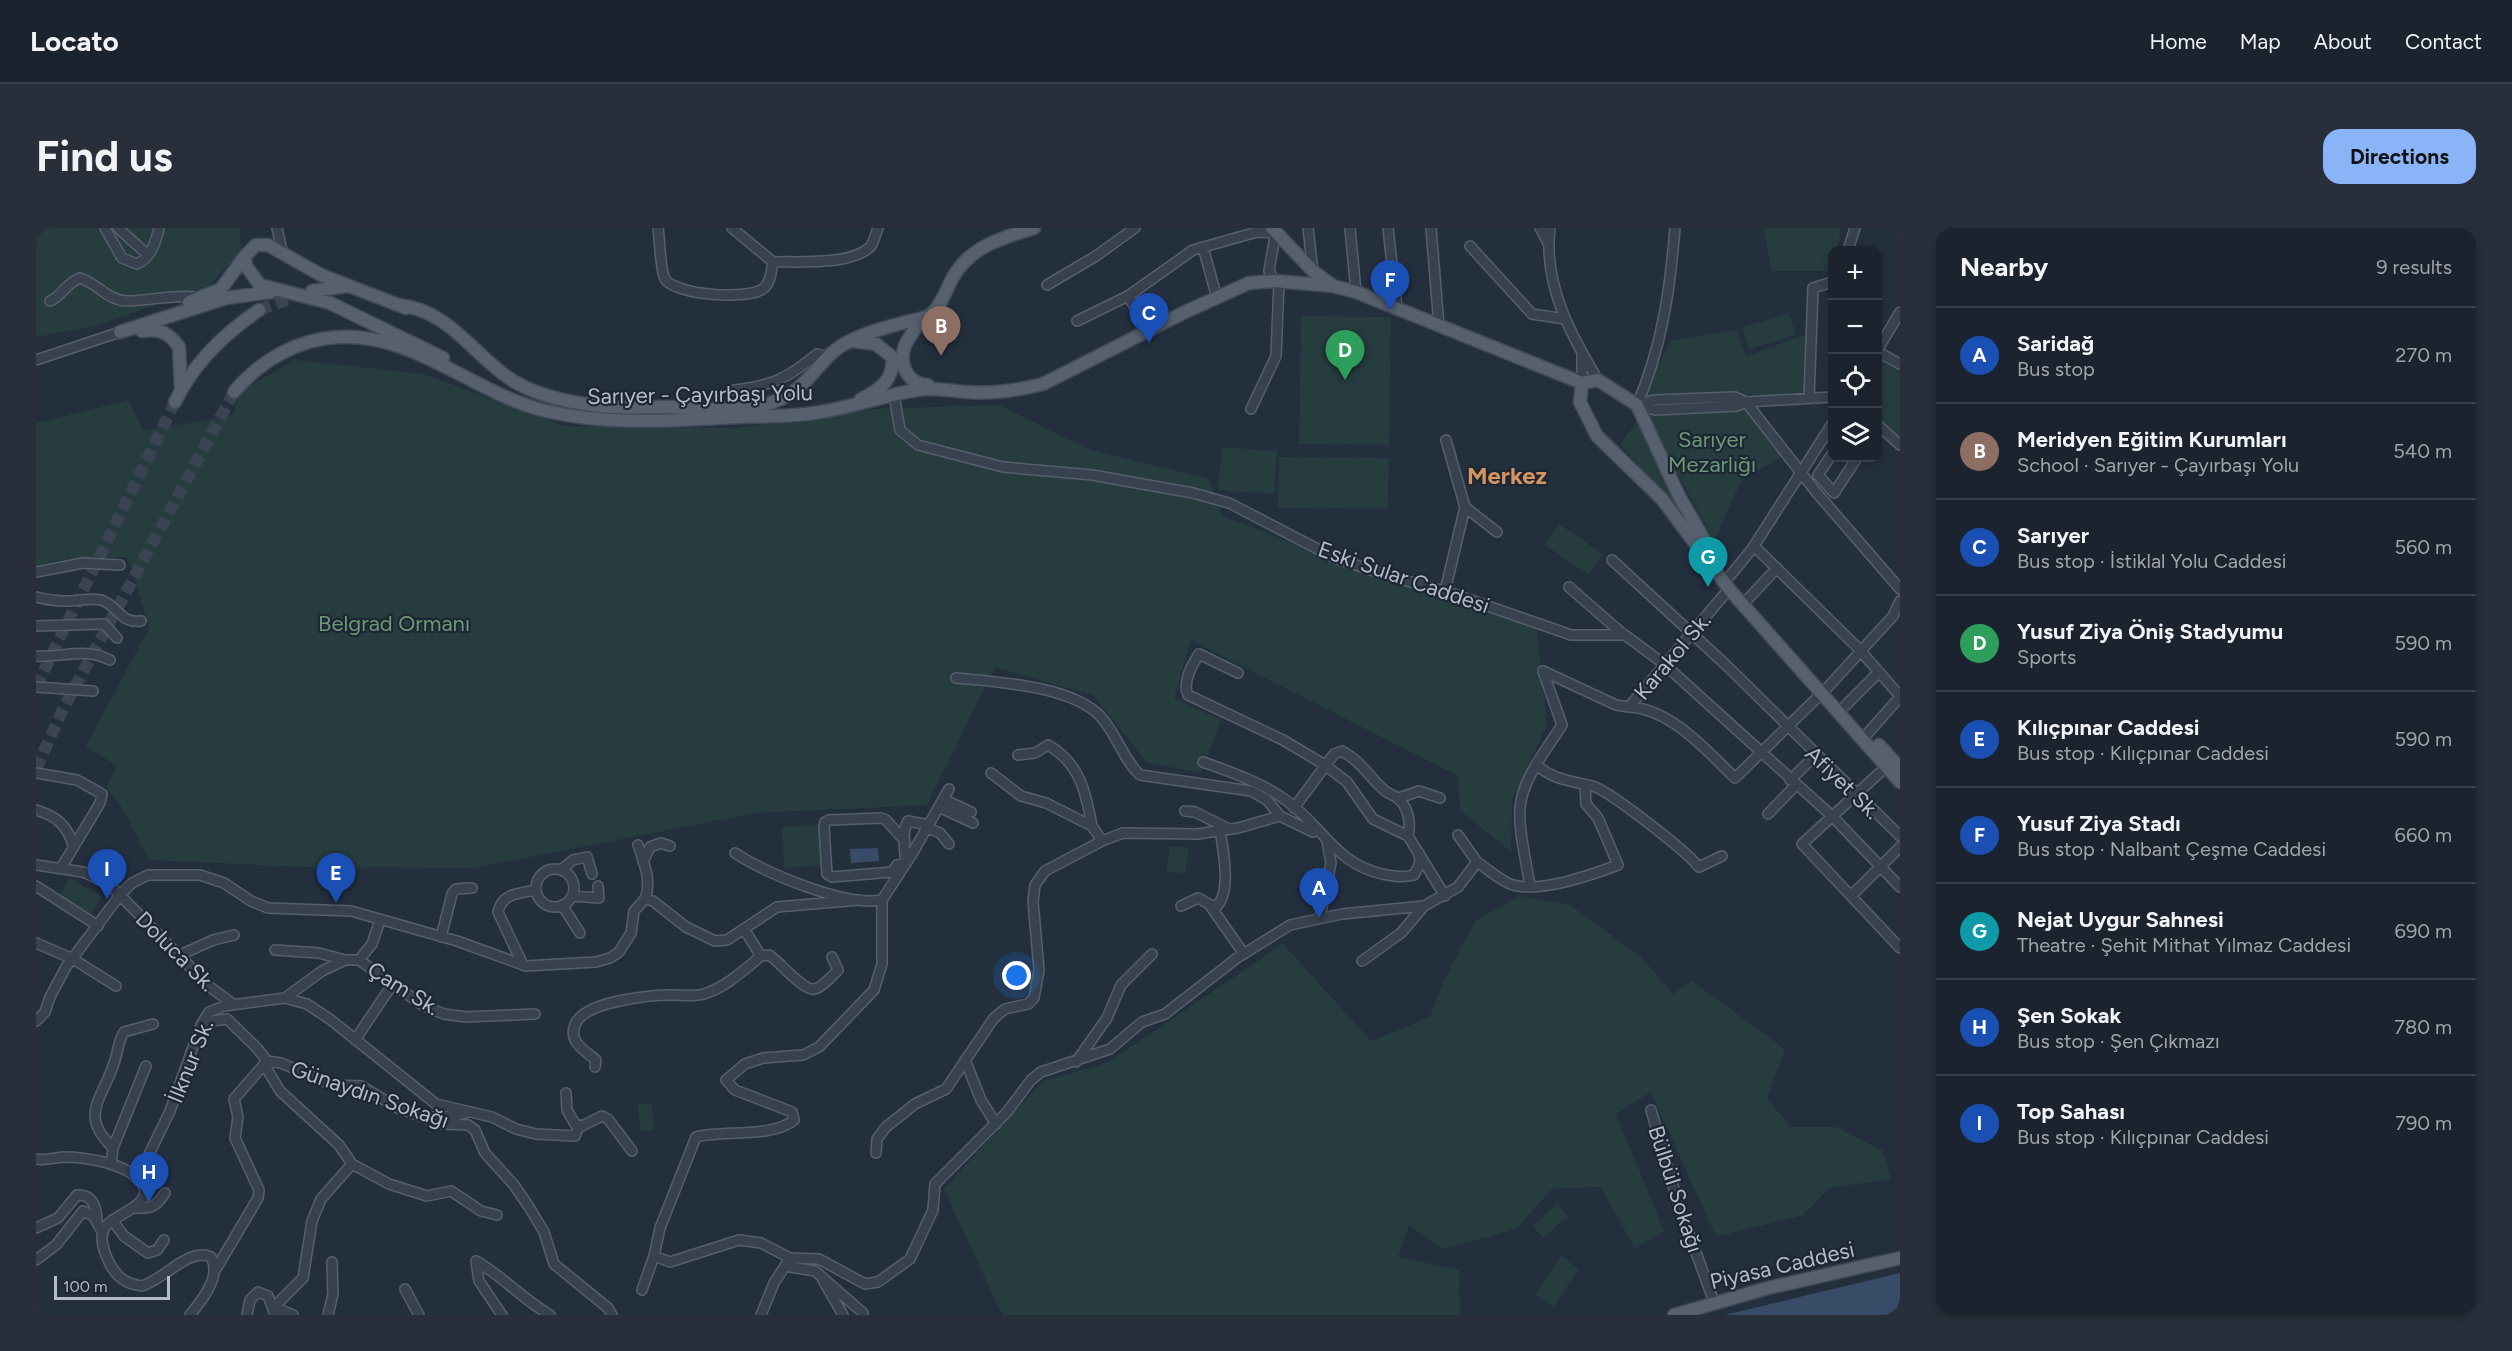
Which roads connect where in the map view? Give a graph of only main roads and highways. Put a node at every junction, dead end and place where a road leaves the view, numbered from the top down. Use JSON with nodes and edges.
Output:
{"nodes":[{"id":1,"x":1034,"y":228,"type":"edge"},
{"id":2,"x":1275,"y":230,"type":"edge"},
{"id":3,"x":245,"y":256,"type":"junction"},
{"id":4,"x":1313,"y":271,"type":"junction"},
{"id":5,"x":1299,"y":284,"type":"junction"},
{"id":6,"x":348,"y":286,"type":"junction"},
{"id":7,"x":1333,"y":286,"type":"junction"},
{"id":8,"x":312,"y":291,"type":"tunnel mouth"},
{"id":9,"x":290,"y":292,"type":"junction"},
{"id":10,"x":260,"y":310,"type":"tunnel mouth"},
{"id":11,"x":924,"y":319,"type":"junction"},
{"id":12,"x":120,"y":332,"type":"junction"},
{"id":13,"x":850,"y":341,"type":"junction"},
{"id":14,"x":476,"y":382,"type":"junction"},
{"id":15,"x":1582,"y":382,"type":"junction"},
{"id":16,"x":181,"y":390,"type":"junction"},
{"id":17,"x":946,"y":390,"type":"junction"},
{"id":18,"x":234,"y":392,"type":"tunnel mouth"},
{"id":19,"x":175,"y":402,"type":"tunnel mouth"},
{"id":20,"x":853,"y":405,"type":"junction"},
{"id":21,"x":1679,"y":496,"type":"junction"},
{"id":22,"x":1662,"y":499,"type":"junction"},
{"id":23,"x":1729,"y":583,"type":"junction"},
{"id":24,"x":1825,"y":689,"type":"junction"},
{"id":25,"x":1896,"y":762,"type":"edge"},
{"id":26,"x":1900,"y":782,"type":"edge"},
{"id":27,"x":1900,"y":1258,"type":"edge"},
{"id":28,"x":1674,"y":1315,"type":"edge"}],
"edges":[{"from":1,"to":11,"type":"main road"},
{"from":2,"to":4,"type":"main road"},
{"from":3,"to":6,"type":"main road"},
{"from":3,"to":9,"type":"main road"},
{"from":3,"to":12,"type":"main road"},
{"from":4,"to":5,"type":"main road"},
{"from":4,"to":7,"type":"main road"},
{"from":5,"to":7,"type":"main road"},
{"from":5,"to":17,"type":"main road"},
{"from":6,"to":8,"type":"main road"},
{"from":6,"to":13,"type":"main road"},
{"from":7,"to":15,"type":"main road"},
{"from":9,"to":12,"type":"main road"},
{"from":9,"to":14,"type":"main road"},
{"from":10,"to":16,"type":"main road"},
{"from":11,"to":13,"type":"main road"},
{"from":11,"to":17,"type":"main road"},
{"from":12,"to":16,"type":"main road"},
{"from":13,"to":20,"type":"main road"},
{"from":14,"to":18,"type":"main road","name":"Sarıyer - Çayırbaşı Yolu"},
{"from":14,"to":20,"type":"main road","name":"Sarıyer - Çayırbaşı Yolu"},
{"from":15,"to":21,"type":"main road"},
{"from":15,"to":22,"type":"main road"},
{"from":16,"to":19,"type":"main road"},
{"from":17,"to":20,"type":"main road","name":"Sarıyer - Çayırbaşı Yolu"},
{"from":21,"to":22,"type":"main road"},
{"from":21,"to":23,"type":"main road"},
{"from":22,"to":23,"type":"main road"},
{"from":23,"to":24,"type":"main road"},
{"from":23,"to":24,"type":"main road"},
{"from":24,"to":25,"type":"main road"},
{"from":24,"to":25,"type":"main road"},
{"from":25,"to":26,"type":"main road"},
{"from":27,"to":28,"type":"main road","name":"Piyasa Caddesi"}]}
